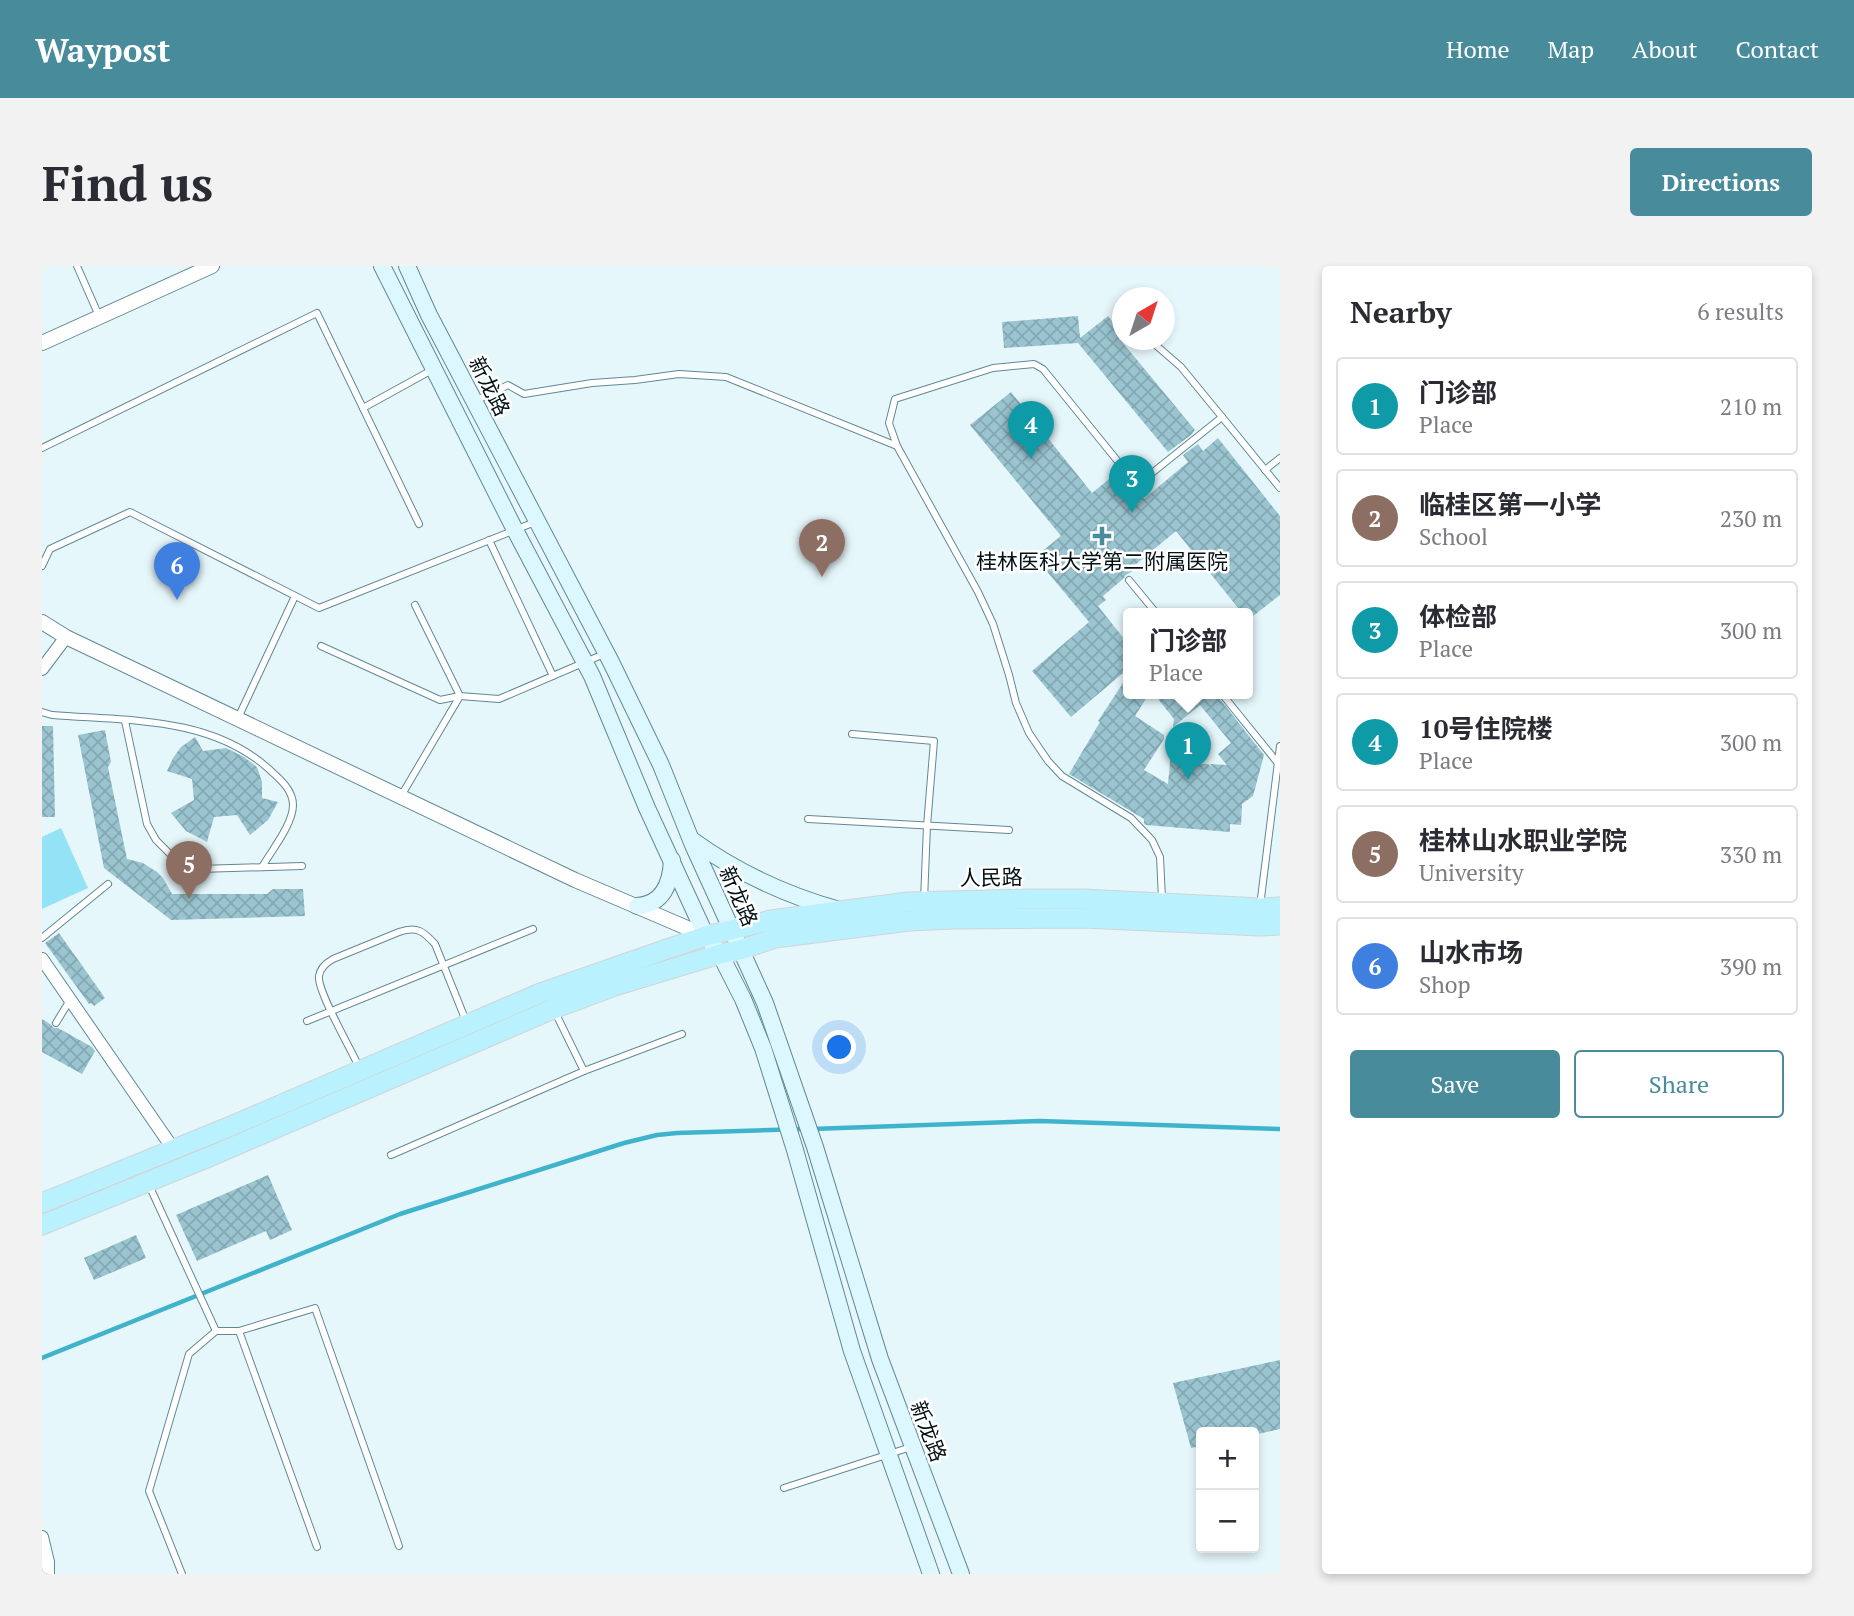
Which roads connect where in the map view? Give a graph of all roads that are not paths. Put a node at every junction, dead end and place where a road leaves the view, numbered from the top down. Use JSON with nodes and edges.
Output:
{"nodes":[{"id":1,"x":77,"y":266,"type":"edge"},
{"id":2,"x":212,"y":266,"type":"edge"},
{"id":3,"x":382,"y":266,"type":"edge"},
{"id":4,"x":407,"y":266,"type":"edge"},
{"id":5,"x":99,"y":317,"type":"junction"},
{"id":6,"x":42,"y":344,"type":"edge"},
{"id":7,"x":1161,"y":350,"type":"edge"},
{"id":8,"x":434,"y":370,"type":"junction"},
{"id":9,"x":474,"y":402,"type":"junction"},
{"id":10,"x":363,"y":408,"type":"junction"},
{"id":11,"x":1222,"y":417,"type":"junction"},
{"id":12,"x":897,"y":446,"type":"junction"},
{"id":13,"x":42,"y":449,"type":"edge"},
{"id":14,"x":1280,"y":458,"type":"edge"},
{"id":15,"x":1265,"y":470,"type":"junction"},
{"id":16,"x":1280,"y":488,"type":"edge"},
{"id":17,"x":537,"y":521,"type":"junction"},
{"id":18,"x":419,"y":524,"type":"dead end"},
{"id":19,"x":515,"y":530,"type":"junction"},
{"id":20,"x":488,"y":540,"type":"junction"},
{"id":21,"x":42,"y":566,"type":"edge"},
{"id":22,"x":1129,"y":580,"type":"dead end"},
{"id":23,"x":295,"y":596,"type":"junction"},
{"id":24,"x":415,"y":605,"type":"dead end"},
{"id":25,"x":1152,"y":608,"type":"edge"},
{"id":26,"x":42,"y":622,"type":"edge"},
{"id":27,"x":66,"y":637,"type":"junction"},
{"id":28,"x":321,"y":646,"type":"dead end"},
{"id":29,"x":606,"y":653,"type":"junction"},
{"id":30,"x":585,"y":662,"type":"junction"},
{"id":31,"x":42,"y":669,"type":"edge"},
{"id":32,"x":553,"y":676,"type":"junction"},
{"id":33,"x":460,"y":696,"type":"junction"},
{"id":34,"x":1226,"y":699,"type":"edge"},
{"id":35,"x":42,"y":712,"type":"edge"},
{"id":36,"x":238,"y":718,"type":"junction"},
{"id":37,"x":125,"y":721,"type":"junction"},
{"id":38,"x":852,"y":734,"type":"dead end"},
{"id":39,"x":1280,"y":746,"type":"edge"},
{"id":40,"x":1277,"y":762,"type":"junction"},
{"id":41,"x":401,"y":796,"type":"junction"},
{"id":42,"x":808,"y":819,"type":"dead end"},
{"id":43,"x":927,"y":826,"type":"junction"},
{"id":44,"x":1009,"y":830,"type":"dead end"},
{"id":45,"x":691,"y":839,"type":"junction"},
{"id":46,"x":672,"y":860,"type":"junction"},
{"id":47,"x":302,"y":866,"type":"dead end"},
{"id":48,"x":262,"y":867,"type":"junction"},
{"id":49,"x":108,"y":884,"type":"dead end"},
{"id":50,"x":636,"y":906,"type":"junction"},
{"id":51,"x":1280,"y":907,"type":"edge"},
{"id":52,"x":841,"y":911,"type":"junction"},
{"id":53,"x":923,"y":911,"type":"junction"},
{"id":54,"x":1162,"y":911,"type":"junction"},
{"id":55,"x":1260,"y":917,"type":"junction"},
{"id":56,"x":1280,"y":925,"type":"edge"},
{"id":57,"x":533,"y":929,"type":"dead end"},
{"id":58,"x":732,"y":931,"type":"junction"},
{"id":59,"x":706,"y":936,"type":"junction"},
{"id":60,"x":42,"y":938,"type":"edge"},
{"id":61,"x":740,"y":950,"type":"junction"},
{"id":62,"x":720,"y":954,"type":"junction"},
{"id":63,"x":42,"y":959,"type":"edge"},
{"id":64,"x":442,"y":965,"type":"junction"},
{"id":65,"x":70,"y":1000,"type":"junction"},
{"id":66,"x":554,"y":1009,"type":"junction"},
{"id":67,"x":331,"y":1011,"type":"junction"},
{"id":68,"x":307,"y":1021,"type":"dead end"},
{"id":69,"x":56,"y":1023,"type":"dead end"},
{"id":70,"x":467,"y":1025,"type":"junction"},
{"id":71,"x":682,"y":1034,"type":"dead end"},
{"id":72,"x":361,"y":1070,"type":"junction"},
{"id":73,"x":584,"y":1071,"type":"junction"},
{"id":74,"x":174,"y":1150,"type":"junction"},
{"id":75,"x":391,"y":1155,"type":"dead end"},
{"id":76,"x":147,"y":1182,"type":"junction"},
{"id":77,"x":42,"y":1203,"type":"edge"},
{"id":78,"x":42,"y":1225,"type":"edge"},
{"id":79,"x":216,"y":1331,"type":"junction"},
{"id":80,"x":239,"y":1331,"type":"junction"},
{"id":81,"x":912,"y":1446,"type":"junction"},
{"id":82,"x":888,"y":1454,"type":"junction"},
{"id":83,"x":784,"y":1488,"type":"dead end"},
{"id":84,"x":42,"y":1537,"type":"edge"},
{"id":85,"x":399,"y":1546,"type":"dead end"},
{"id":86,"x":317,"y":1547,"type":"dead end"},
{"id":87,"x":48,"y":1574,"type":"edge"},
{"id":88,"x":182,"y":1574,"type":"edge"},
{"id":89,"x":931,"y":1574,"type":"edge"},
{"id":90,"x":961,"y":1574,"type":"edge"}],
"edges":[{"from":1,"to":5,"type":"lane"},
{"from":2,"to":5,"type":"street"},
{"from":3,"to":8,"type":"main road","name":"新龙路"},
{"from":4,"to":9,"type":"main road","name":"新龙路"},
{"from":5,"to":6,"type":"street"},
{"from":7,"to":11,"type":"lane"},
{"from":8,"to":10,"type":"lane"},
{"from":8,"to":19,"type":"main road","name":"新龙路"},
{"from":9,"to":12,"type":"lane"},
{"from":9,"to":17,"type":"main road","name":"新龙路"},
{"from":10,"to":13,"type":"lane"},
{"from":10,"to":18,"type":"lane"},
{"from":11,"to":12,"type":"lane"},
{"from":11,"to":15,"type":"lane"},
{"from":12,"to":54,"type":"lane"},
{"from":14,"to":15,"type":"lane"},
{"from":15,"to":16,"type":"lane"},
{"from":17,"to":19,"type":"lane"},
{"from":17,"to":29,"type":"main road","name":"新龙路"},
{"from":19,"to":20,"type":"lane"},
{"from":19,"to":30,"type":"main road","name":"新龙路"},
{"from":20,"to":23,"type":"lane"},
{"from":20,"to":32,"type":"lane"},
{"from":21,"to":23,"type":"lane"},
{"from":22,"to":25,"type":"lane"},
{"from":23,"to":36,"type":"lane"},
{"from":24,"to":33,"type":"lane"},
{"from":26,"to":27,"type":"street"},
{"from":27,"to":31,"type":"street"},
{"from":27,"to":36,"type":"street"},
{"from":28,"to":33,"type":"lane"},
{"from":29,"to":30,"type":"lane"},
{"from":29,"to":45,"type":"main road","name":"新龙路"},
{"from":30,"to":32,"type":"lane"},
{"from":30,"to":46,"type":"main road","name":"新龙路"},
{"from":32,"to":33,"type":"lane"},
{"from":33,"to":41,"type":"lane"},
{"from":34,"to":40,"type":"lane"},
{"from":35,"to":37,"type":"lane"},
{"from":36,"to":41,"type":"street"},
{"from":37,"to":48,"type":"lane"},
{"from":37,"to":48,"type":"lane"},
{"from":38,"to":43,"type":"lane"},
{"from":39,"to":40,"type":"lane"},
{"from":40,"to":55,"type":"lane"},
{"from":41,"to":50,"type":"street"},
{"from":42,"to":43,"type":"lane"},
{"from":43,"to":44,"type":"lane"},
{"from":43,"to":53,"type":"lane"},
{"from":45,"to":52,"type":"main road"},
{"from":45,"to":58,"type":"main road","name":"新龙路"},
{"from":46,"to":50,"type":"main road"},
{"from":46,"to":59,"type":"main road","name":"新龙路"},
{"from":47,"to":48,"type":"lane"},
{"from":49,"to":60,"type":"lane"},
{"from":50,"to":59,"type":"street"},
{"from":51,"to":55,"type":"main road","name":"人民路"},
{"from":52,"to":53,"type":"main road","name":"人民路"},
{"from":52,"to":58,"type":"main road","name":"人民路"},
{"from":53,"to":54,"type":"main road","name":"人民路"},
{"from":53,"to":61,"type":"main road","name":"人民路"},
{"from":54,"to":55,"type":"main road","name":"人民路"},
{"from":55,"to":56,"type":"main road","name":"人民路"},
{"from":57,"to":64,"type":"lane"},
{"from":58,"to":59,"type":"main road","name":"人民路"},
{"from":58,"to":61,"type":"main road","name":"新龙路"},
{"from":59,"to":62,"type":"main road","name":"新龙路"},
{"from":59,"to":70,"type":"main road","name":"人民路"},
{"from":61,"to":62,"type":"main road","name":"人民路"},
{"from":61,"to":81,"type":"main road","name":"新龙路"},
{"from":62,"to":66,"type":"main road","name":"人民路"},
{"from":62,"to":82,"type":"main road","name":"新龙路"},
{"from":63,"to":65,"type":"street"},
{"from":64,"to":67,"type":"lane"},
{"from":64,"to":67,"type":"lane"},
{"from":64,"to":70,"type":"lane"},
{"from":65,"to":69,"type":"lane"},
{"from":65,"to":74,"type":"street"},
{"from":66,"to":73,"type":"lane"},
{"from":66,"to":76,"type":"main road","name":"人民路"},
{"from":67,"to":68,"type":"lane"},
{"from":67,"to":72,"type":"lane"},
{"from":70,"to":72,"type":"main road","name":"人民路"},
{"from":71,"to":73,"type":"lane"},
{"from":72,"to":74,"type":"main road","name":"人民路"},
{"from":73,"to":75,"type":"lane"},
{"from":74,"to":77,"type":"main road","name":"人民路"},
{"from":76,"to":78,"type":"main road","name":"人民路"},
{"from":76,"to":79,"type":"lane"},
{"from":79,"to":80,"type":"lane"},
{"from":79,"to":88,"type":"lane"},
{"from":80,"to":85,"type":"lane"},
{"from":80,"to":86,"type":"lane"},
{"from":81,"to":82,"type":"lane"},
{"from":81,"to":90,"type":"main road","name":"新龙路"},
{"from":82,"to":83,"type":"lane"},
{"from":82,"to":89,"type":"main road","name":"新龙路"},
{"from":84,"to":87,"type":"street"}]}
